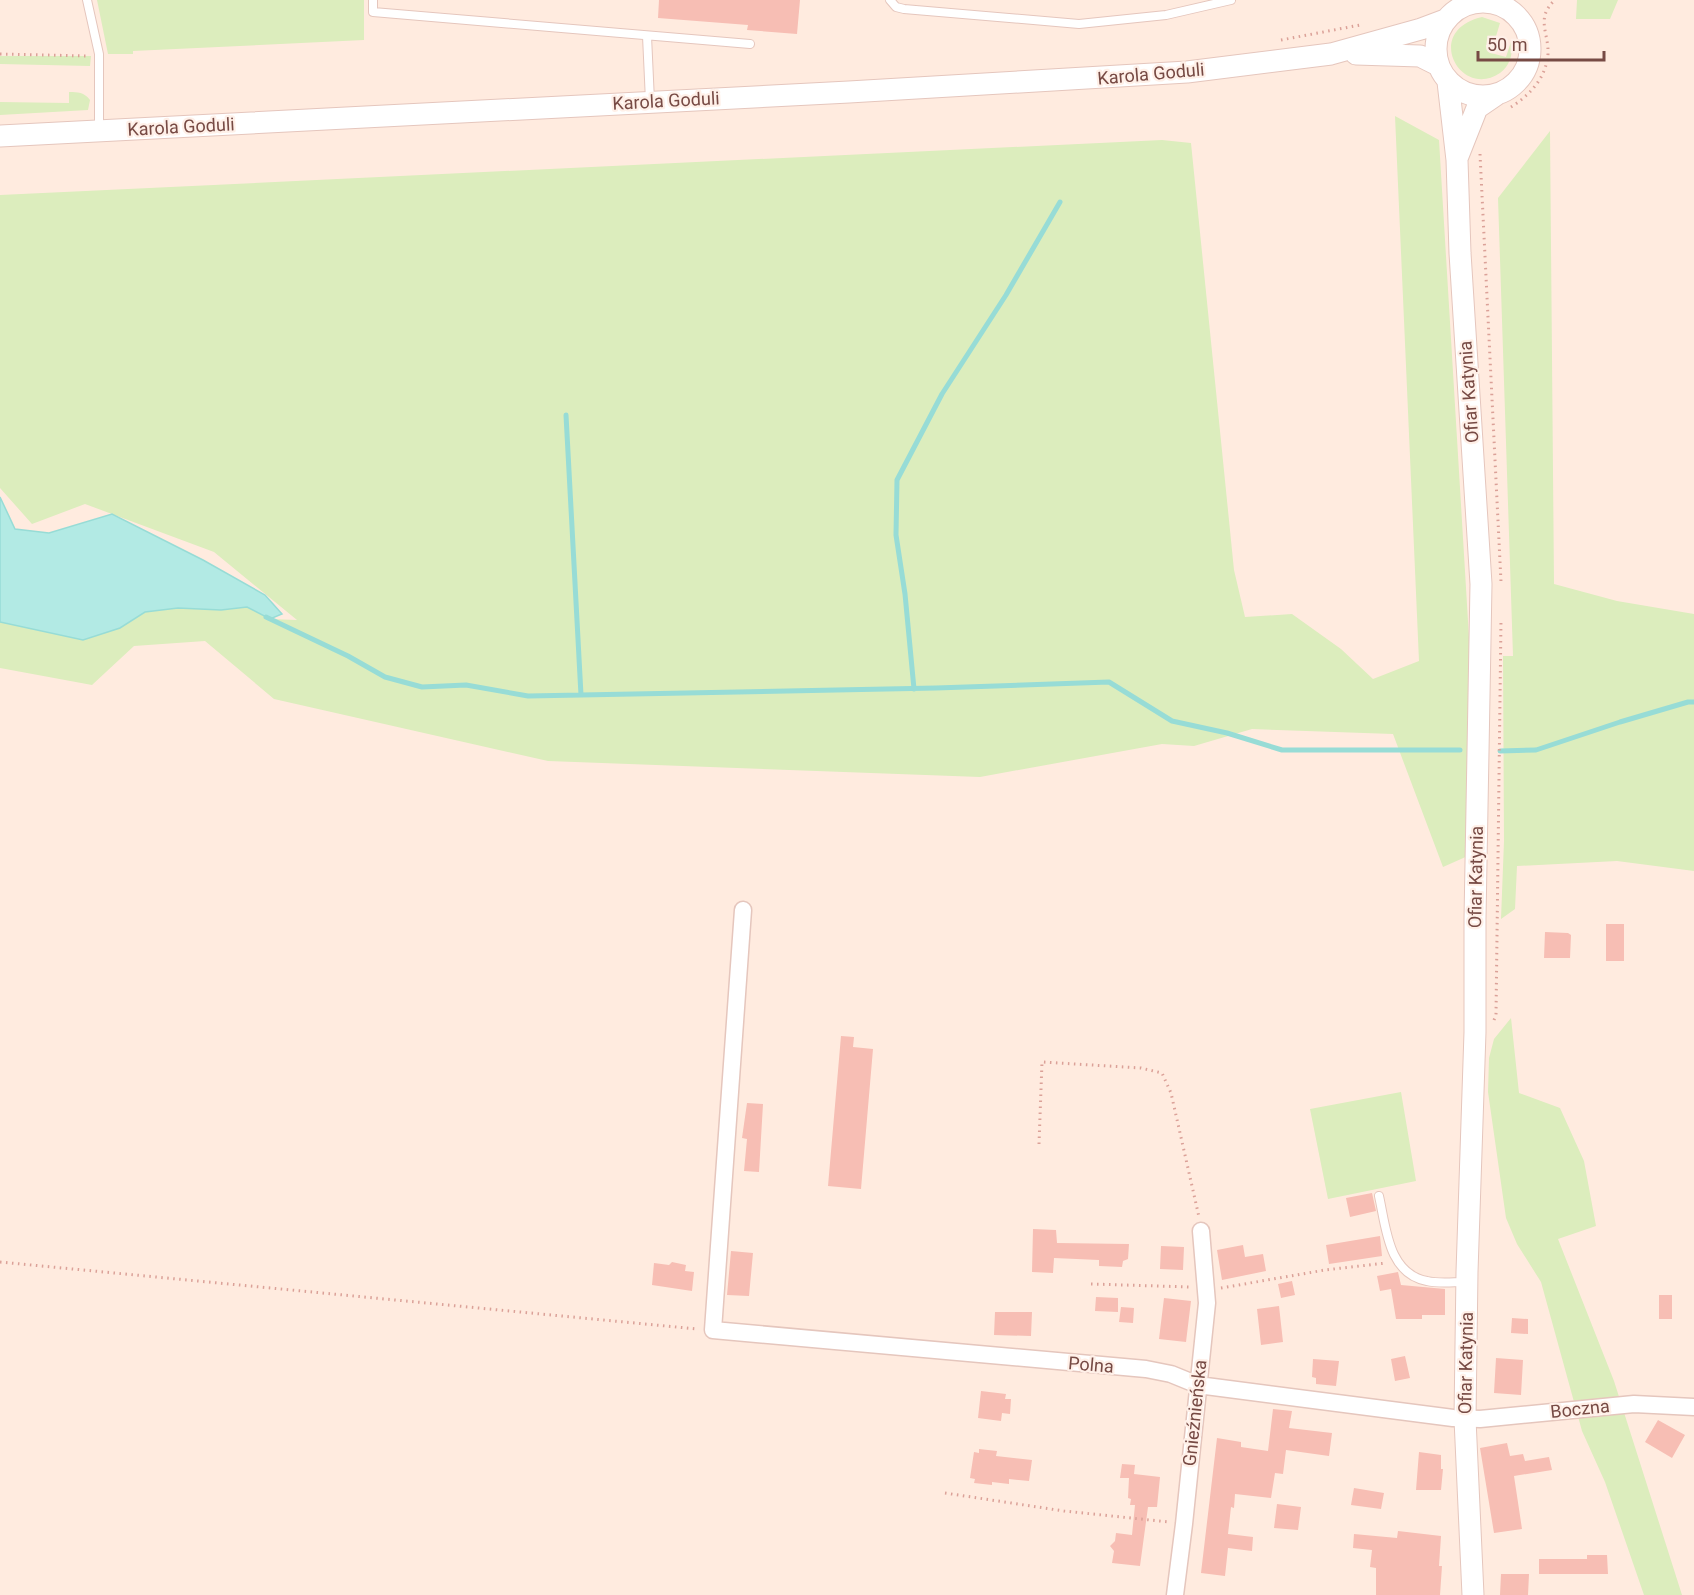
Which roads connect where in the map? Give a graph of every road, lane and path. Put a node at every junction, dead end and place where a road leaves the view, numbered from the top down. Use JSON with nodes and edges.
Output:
{"nodes":[{"id":1,"x":87,"y":0,"type":"edge"},
{"id":2,"x":373,"y":0,"type":"edge"},
{"id":3,"x":890,"y":0,"type":"edge"},
{"id":4,"x":1231,"y":0,"type":"edge"},
{"id":5,"x":1483,"y":0,"type":"edge"},
{"id":6,"x":1519,"y":0,"type":"edge"},
{"id":7,"x":1555,"y":0,"type":"edge"},
{"id":8,"x":1445,"y":20,"type":"junction"},
{"id":9,"x":1522,"y":22,"type":"junction"},
{"id":10,"x":1364,"y":24,"type":"dead end"},
{"id":11,"x":1543,"y":26,"type":"dead end"},
{"id":12,"x":647,"y":36,"type":"junction"},
{"id":13,"x":1277,"y":40,"type":"dead end"},
{"id":14,"x":750,"y":44,"type":"dead end"},
{"id":15,"x":0,"y":54,"type":"edge"},
{"id":16,"x":1331,"y":54,"type":"junction"},
{"id":17,"x":99,"y":56,"type":"junction"},
{"id":18,"x":1443,"y":73,"type":"junction"},
{"id":19,"x":1496,"y":95,"type":"junction"},
{"id":20,"x":650,"y":102,"type":"junction"},
{"id":21,"x":99,"y":131,"type":"junction"},
{"id":22,"x":0,"y":136,"type":"edge"},
{"id":23,"x":1456,"y":160,"type":"junction"},
{"id":24,"x":743,"y":910,"type":"dead end"},
{"id":25,"x":1039,"y":1144,"type":"dead end"},
{"id":26,"x":1378,"y":1196,"type":"dead end"},
{"id":27,"x":1201,"y":1231,"type":"joint"},
{"id":28,"x":0,"y":1262,"type":"edge"},
{"id":29,"x":1397,"y":1263,"type":"junction"},
{"id":30,"x":1467,"y":1282,"type":"junction"},
{"id":31,"x":1090,"y":1284,"type":"dead end"},
{"id":32,"x":1206,"y":1288,"type":"junction"},
{"id":33,"x":713,"y":1330,"type":"junction"},
{"id":34,"x":1198,"y":1385,"type":"junction"},
{"id":35,"x":1694,"y":1407,"type":"edge"},
{"id":36,"x":1465,"y":1419,"type":"junction"},
{"id":37,"x":945,"y":1493,"type":"dead end"},
{"id":38,"x":1184,"y":1524,"type":"junction"},
{"id":39,"x":1174,"y":1595,"type":"edge"},
{"id":40,"x":1473,"y":1595,"type":"edge"}],
"edges":[{"from":1,"to":17,"type":"lane"},
{"from":2,"to":12,"type":"lane"},
{"from":3,"to":4,"type":"lane"},
{"from":5,"to":8,"type":"street"},
{"from":5,"to":9,"type":"street"},
{"from":6,"to":9,"type":"street"},
{"from":7,"to":11,"type":"path"},
{"from":8,"to":16,"type":"street","name":"Karola Goduli"},
{"from":8,"to":18,"type":"street"},
{"from":9,"to":19,"type":"street"},
{"from":10,"to":13,"type":"path"},
{"from":12,"to":14,"type":"lane"},
{"from":12,"to":20,"type":"lane"},
{"from":15,"to":17,"type":"path"},
{"from":16,"to":18,"type":"street","name":"Karola Goduli"},
{"from":16,"to":20,"type":"street","name":"Karola Goduli"},
{"from":17,"to":21,"type":"lane"},
{"from":18,"to":19,"type":"street"},
{"from":18,"to":23,"type":"street","name":"Ofiar Katynia"},
{"from":19,"to":23,"type":"street","name":"Ofiar Katynia"},
{"from":20,"to":21,"type":"street","name":"Karola Goduli"},
{"from":21,"to":22,"type":"street","name":"Karola Goduli"},
{"from":23,"to":30,"type":"street","name":"Ofiar Katynia"},
{"from":24,"to":33,"type":"street"},
{"from":25,"to":27,"type":"path"},
{"from":26,"to":29,"type":"lane"},
{"from":27,"to":32,"type":"street","name":"Gnieźnieńska"},
{"from":28,"to":33,"type":"path"},
{"from":29,"to":30,"type":"lane"},
{"from":29,"to":32,"type":"path"},
{"from":30,"to":36,"type":"street","name":"Ofiar Katynia"},
{"from":31,"to":32,"type":"path"},
{"from":32,"to":34,"type":"street","name":"Gnieźnieńska"},
{"from":33,"to":34,"type":"street","name":"Polna"},
{"from":34,"to":36,"type":"street","name":"Polna"},
{"from":34,"to":38,"type":"street","name":"Gnieźnieńska"},
{"from":35,"to":36,"type":"street","name":"Boczna"},
{"from":36,"to":40,"type":"street","name":"Ofiar Katynia"},
{"from":37,"to":38,"type":"path"},
{"from":38,"to":39,"type":"street","name":"Gnieźnieńska"}]}
